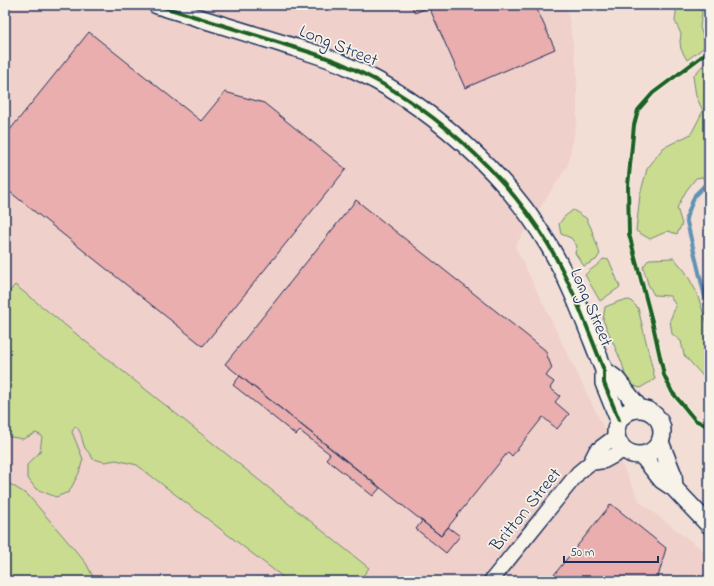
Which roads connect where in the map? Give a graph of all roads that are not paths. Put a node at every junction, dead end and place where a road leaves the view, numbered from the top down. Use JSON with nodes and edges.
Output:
{"nodes":[{"id":1,"x":157,"y":5,"type":"edge"},
{"id":2,"x":604,"y":370,"type":"junction"},
{"id":3,"x":639,"y":408,"type":"junction"},
{"id":4,"x":620,"y":435,"type":"junction"},
{"id":5,"x":660,"y":442,"type":"junction"},
{"id":6,"x":642,"y":455,"type":"junction"},
{"id":7,"x":674,"y":488,"type":"junction"},
{"id":8,"x":709,"y":525,"type":"edge"},
{"id":9,"x":491,"y":581,"type":"edge"}],
"edges":[{"from":1,"to":2,"type":"street","name":"Long Street"},
{"from":2,"to":3,"type":"street","name":"Long Street"},
{"from":2,"to":4,"type":"street","name":"Long Street"},
{"from":3,"to":4,"type":"street"},
{"from":3,"to":5,"type":"street"},
{"from":4,"to":6,"type":"street"},
{"from":4,"to":9,"type":"street","name":"Britton Street"},
{"from":5,"to":6,"type":"street"},
{"from":5,"to":7,"type":"street"},
{"from":6,"to":7,"type":"street"},
{"from":7,"to":8,"type":"street"}]}
